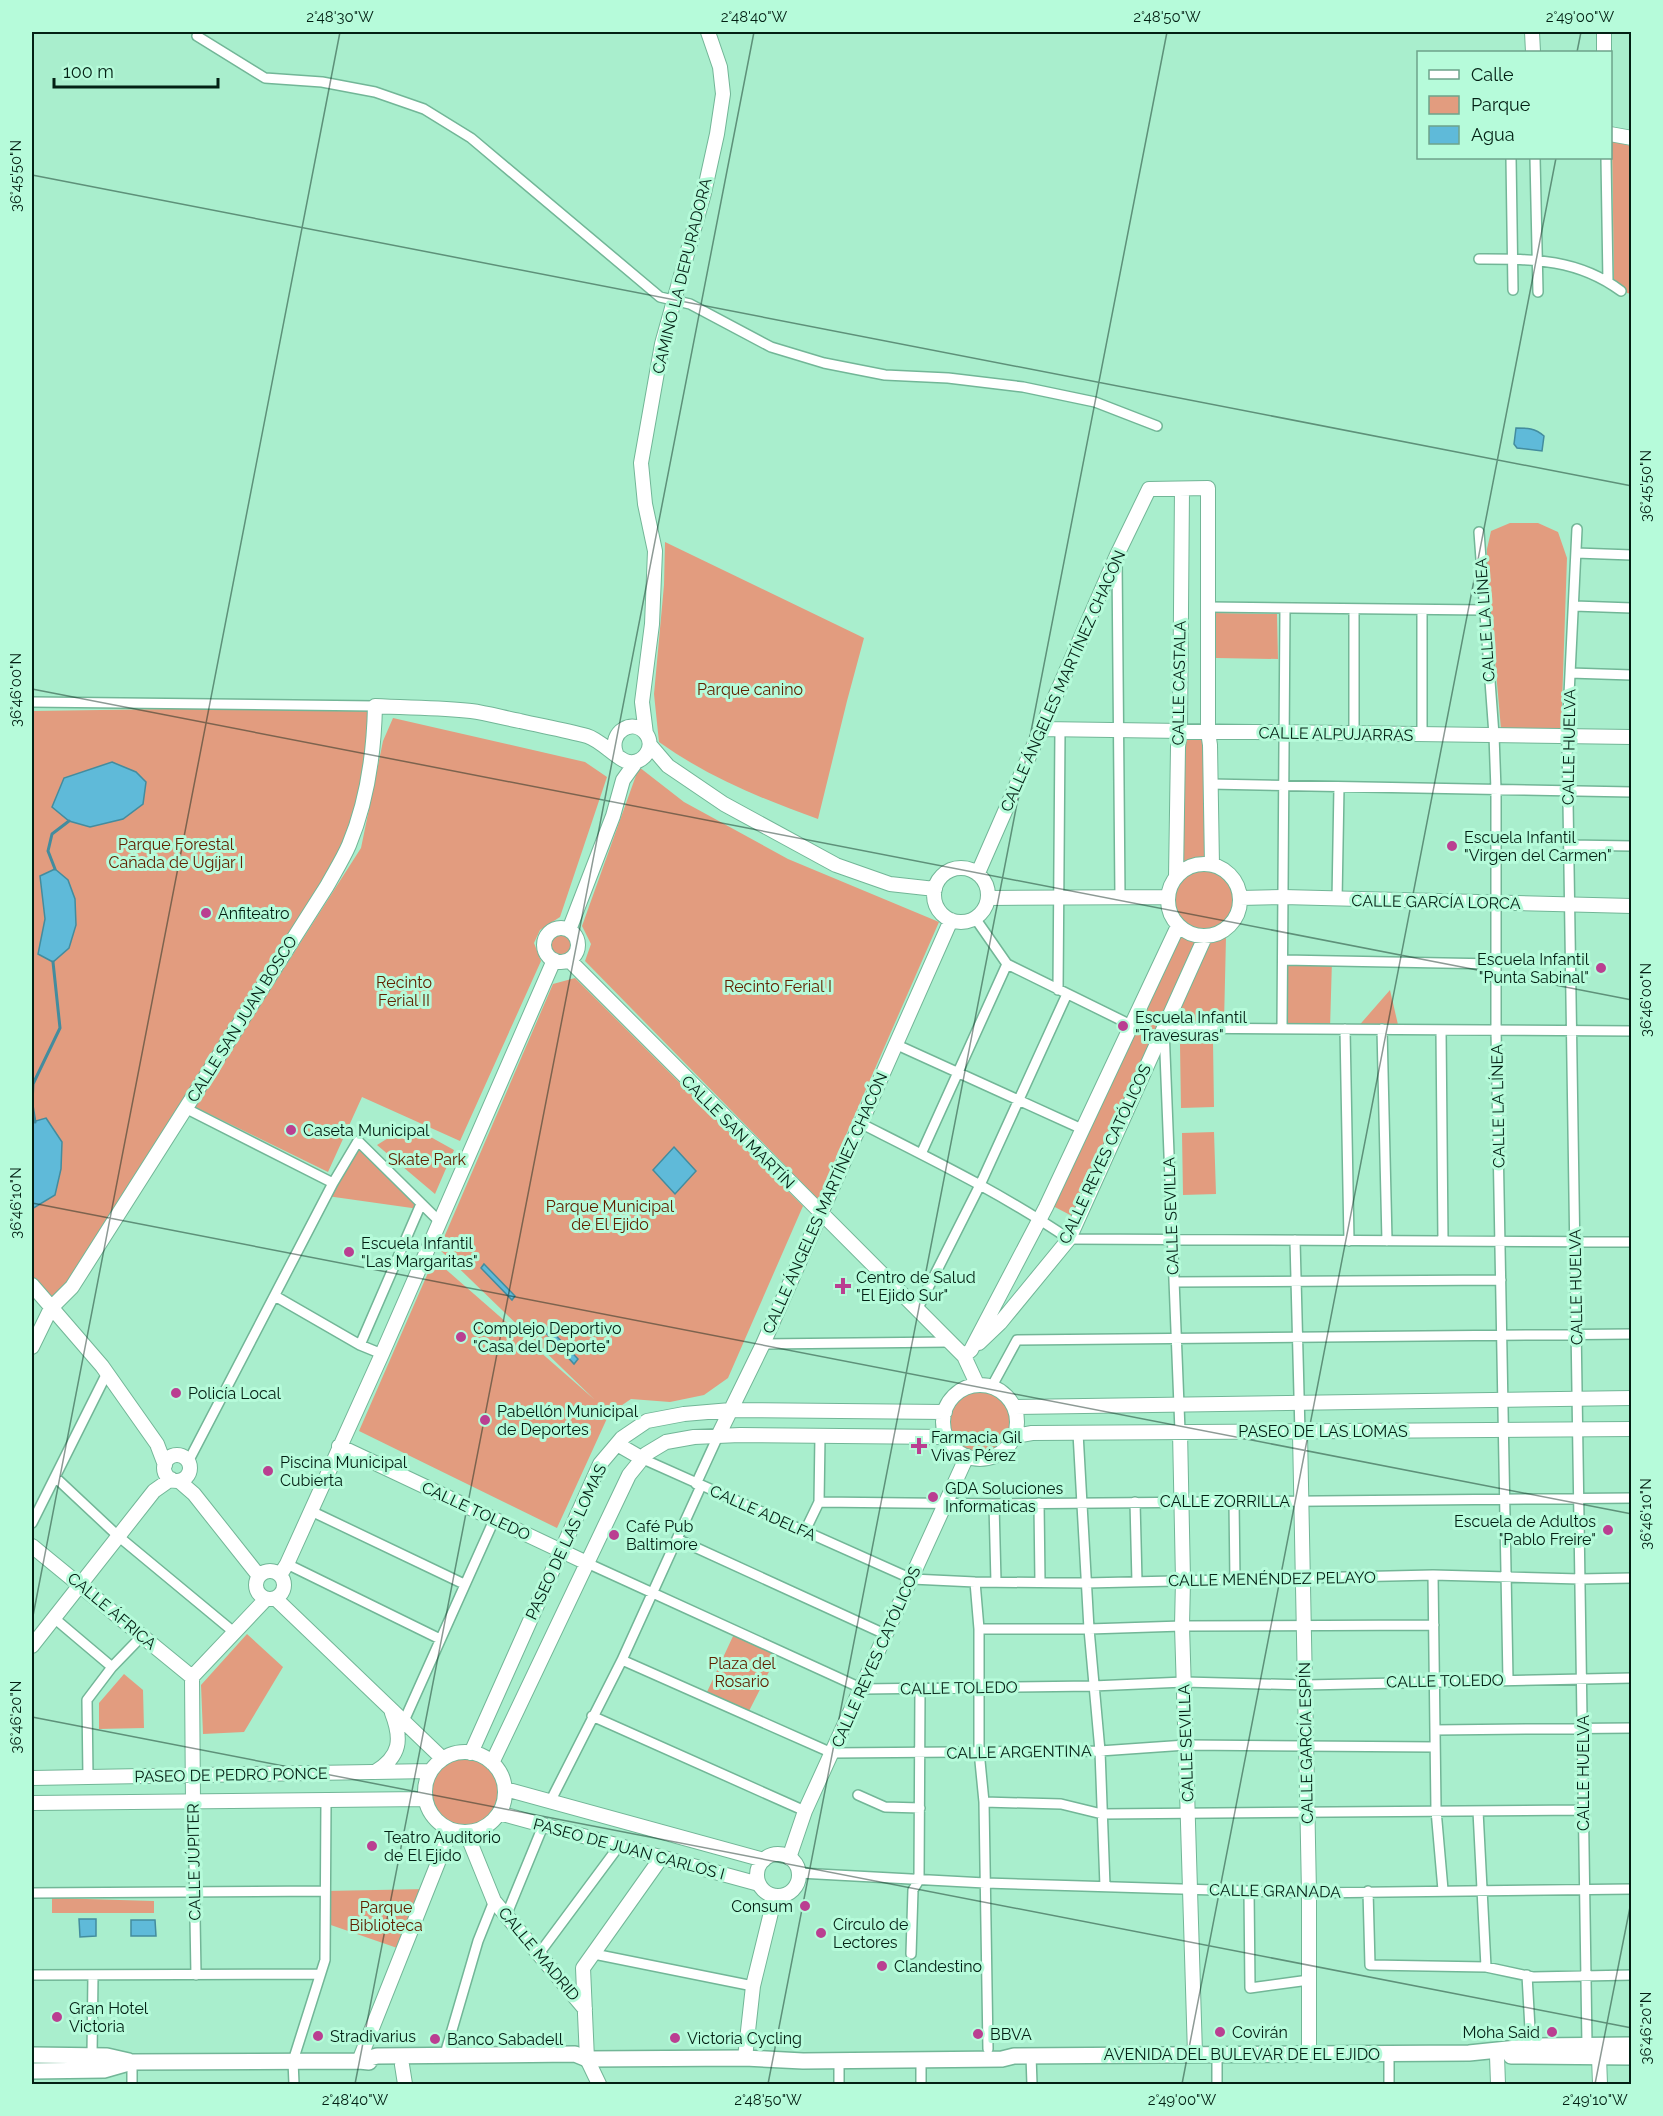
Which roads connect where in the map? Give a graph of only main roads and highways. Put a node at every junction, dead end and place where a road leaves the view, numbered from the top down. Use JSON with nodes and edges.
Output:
{"nodes":[{"id":1,"x":1632,"y":2045,"type":"edge"},
{"id":2,"x":988,"y":2049,"type":"junction"},
{"id":3,"x":873,"y":2051,"type":"junction"},
{"id":4,"x":1469,"y":2053,"type":"junction"},
{"id":5,"x":32,"y":2055,"type":"edge"},
{"id":6,"x":439,"y":2055,"type":"junction"},
{"id":7,"x":1014,"y":2056,"type":"junction"},
{"id":8,"x":1632,"y":2057,"type":"edge"},
{"id":9,"x":587,"y":2059,"type":"junction"},
{"id":10,"x":950,"y":2059,"type":"junction"},
{"id":11,"x":779,"y":2060,"type":"junction"},
{"id":12,"x":839,"y":2060,"type":"junction"},
{"id":13,"x":359,"y":2061,"type":"junction"},
{"id":14,"x":132,"y":2062,"type":"junction"},
{"id":15,"x":402,"y":2065,"type":"junction"},
{"id":16,"x":32,"y":2071,"type":"edge"}],
"edges":[{"from":1,"to":4,"type":"main road","name":"AVENIDA DEL BULEVAR DE EL EJIDO"},
{"from":2,"to":3,"type":"main road","name":"AVENIDA DEL BULEVAR DE EL EJIDO"},
{"from":2,"to":7,"type":"main road","name":"AVENIDA DEL BULEVAR DE EL EJIDO"},
{"from":2,"to":10,"type":"main road","name":"AVENIDA DEL BULEVAR DE EL EJIDO"},
{"from":3,"to":11,"type":"main road","name":"AVENIDA DEL BULEVAR DE EL EJIDO"},
{"from":3,"to":12,"type":"main road","name":"AVENIDA DEL BULEVAR DE EL EJIDO"},
{"from":4,"to":7,"type":"main road","name":"AVENIDA DEL BULEVAR DE EL EJIDO"},
{"from":4,"to":8,"type":"main road","name":"AVENIDA DEL BULEVAR DE EL EJIDO"},
{"from":5,"to":14,"type":"main road","name":"AVENIDA DEL BULEVAR DE EL EJIDO"},
{"from":6,"to":9,"type":"main road","name":"AVENIDA DEL BULEVAR DE EL EJIDO"},
{"from":6,"to":13,"type":"main road","name":"AVENIDA DEL BULEVAR DE EL EJIDO"},
{"from":6,"to":15,"type":"main road","name":"AVENIDA DEL BULEVAR DE EL EJIDO"},
{"from":7,"to":10,"type":"main road","name":"AVENIDA DEL BULEVAR DE EL EJIDO"},
{"from":9,"to":11,"type":"main road","name":"AVENIDA DEL BULEVAR DE EL EJIDO"},
{"from":9,"to":15,"type":"main road","name":"AVENIDA DEL BULEVAR DE EL EJIDO"},
{"from":10,"to":12,"type":"main road","name":"AVENIDA DEL BULEVAR DE EL EJIDO"},
{"from":11,"to":12,"type":"main road","name":"AVENIDA DEL BULEVAR DE EL EJIDO"},
{"from":13,"to":14,"type":"main road","name":"AVENIDA DEL BULEVAR DE EL EJIDO"},
{"from":13,"to":15,"type":"main road","name":"AVENIDA DEL BULEVAR DE EL EJIDO"},
{"from":14,"to":16,"type":"main road","name":"AVENIDA DEL BULEVAR DE EL EJIDO"}]}
